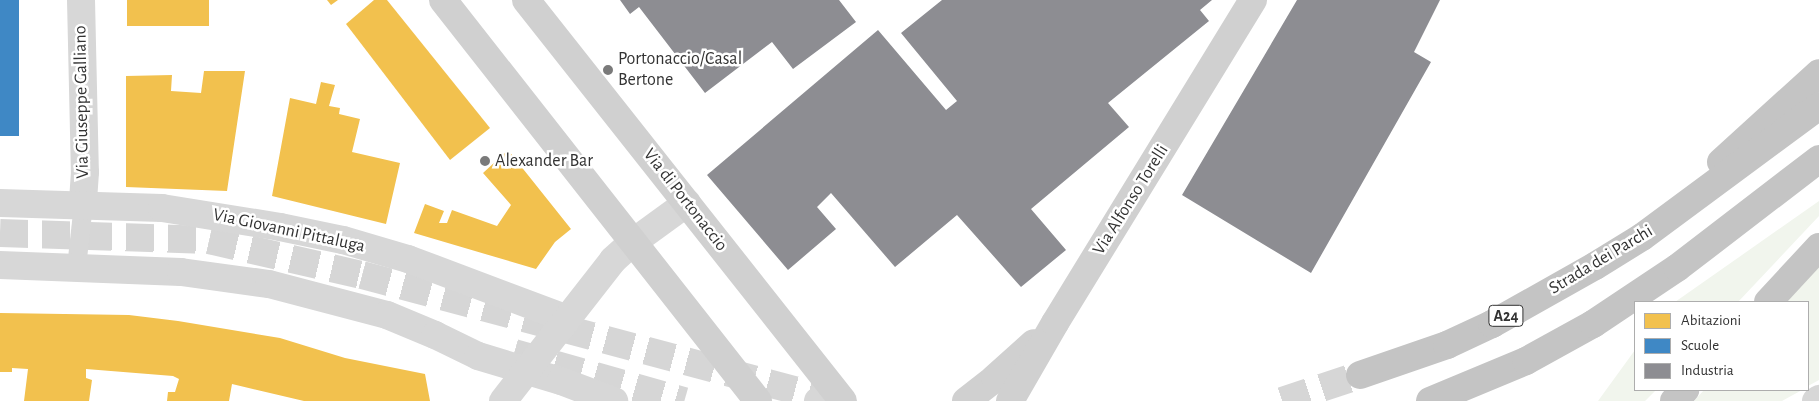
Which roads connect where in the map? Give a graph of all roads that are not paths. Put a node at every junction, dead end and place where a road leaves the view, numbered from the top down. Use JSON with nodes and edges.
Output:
{"nodes":[{"id":1,"x":81,"y":0,"type":"edge"},
{"id":2,"x":443,"y":0,"type":"edge"},
{"id":3,"x":526,"y":0,"type":"edge"},
{"id":4,"x":1233,"y":0,"type":"edge"},
{"id":5,"x":1253,"y":0,"type":"edge"},
{"id":6,"x":1233,"y":34,"type":"junction"},
{"id":7,"x":1819,"y":73,"type":"edge"},
{"id":8,"x":1819,"y":106,"type":"edge"},
{"id":9,"x":1819,"y":159,"type":"edge"},
{"id":10,"x":687,"y":202,"type":"junction"},
{"id":11,"x":0,"y":203,"type":"edge"},
{"id":12,"x":83,"y":204,"type":"junction"},
{"id":13,"x":1642,"y":237,"type":"junction"},
{"id":14,"x":632,"y":243,"type":"junction"},
{"id":15,"x":1819,"y":247,"type":"edge"},
{"id":16,"x":0,"y":265,"type":"edge"},
{"id":17,"x":76,"y":267,"type":"junction"},
{"id":18,"x":1769,"y":301,"type":"edge"},
{"id":19,"x":565,"y":318,"type":"junction"},
{"id":20,"x":1055,"y":323,"type":"junction"},
{"id":21,"x":528,"y":371,"type":"junction"},
{"id":22,"x":1360,"y":375,"type":"tunnel mouth"},
{"id":23,"x":1684,"y":391,"type":"edge"},
{"id":24,"x":831,"y":397,"type":"edge"},
{"id":25,"x":1819,"y":399,"type":"edge"},
{"id":26,"x":503,"y":401,"type":"edge"},
{"id":27,"x":614,"y":401,"type":"edge"},
{"id":28,"x":758,"y":401,"type":"edge"},
{"id":29,"x":860,"y":401,"type":"edge"},
{"id":30,"x":966,"y":401,"type":"edge"},
{"id":31,"x":1010,"y":401,"type":"edge"},
{"id":32,"x":1031,"y":401,"type":"edge"},
{"id":33,"x":1430,"y":401,"type":"edge"},
{"id":34,"x":1674,"y":401,"type":"edge"},
{"id":35,"x":1816,"y":401,"type":"edge"}],
"edges":[{"from":1,"to":12,"type":"street","name":"Via Giuseppe Galliano"},
{"from":2,"to":14,"type":"main road"},
{"from":3,"to":10,"type":"main road","name":"Via di Portonaccio"},
{"from":4,"to":6,"type":"main road"},
{"from":5,"to":6,"type":"main road","name":"Via Alfonso Torelli"},
{"from":6,"to":20,"type":"main road","name":"Via Alfonso Torelli"},
{"from":7,"to":13,"type":"highway"},
{"from":8,"to":13,"type":"highway","name":"Strada dei Parchi","number":"A24"},
{"from":9,"to":33,"type":"highway"},
{"from":10,"to":14,"type":"street"},
{"from":10,"to":24,"type":"main road","name":"Via di Portonaccio"},
{"from":11,"to":12,"type":"street","name":"Via Giovanni Pittaluga"},
{"from":12,"to":17,"type":"lane"},
{"from":12,"to":19,"type":"street","name":"Via Giovanni Pittaluga"},
{"from":13,"to":22,"type":"highway","name":"Strada dei Parchi","number":"A24"},
{"from":14,"to":19,"type":"street"},
{"from":14,"to":28,"type":"main road"},
{"from":15,"to":18,"type":"highway"},
{"from":16,"to":17,"type":"street"},
{"from":17,"to":21,"type":"street"},
{"from":19,"to":21,"type":"street"},
{"from":20,"to":30,"type":"main road"},
{"from":20,"to":31,"type":"main road","name":"Via Alfonso Torelli"},
{"from":20,"to":32,"type":"main road"},
{"from":21,"to":26,"type":"street"},
{"from":21,"to":27,"type":"street"},
{"from":23,"to":34,"type":"highway"},
{"from":24,"to":29,"type":"main road"},
{"from":25,"to":35,"type":"street"}]}
